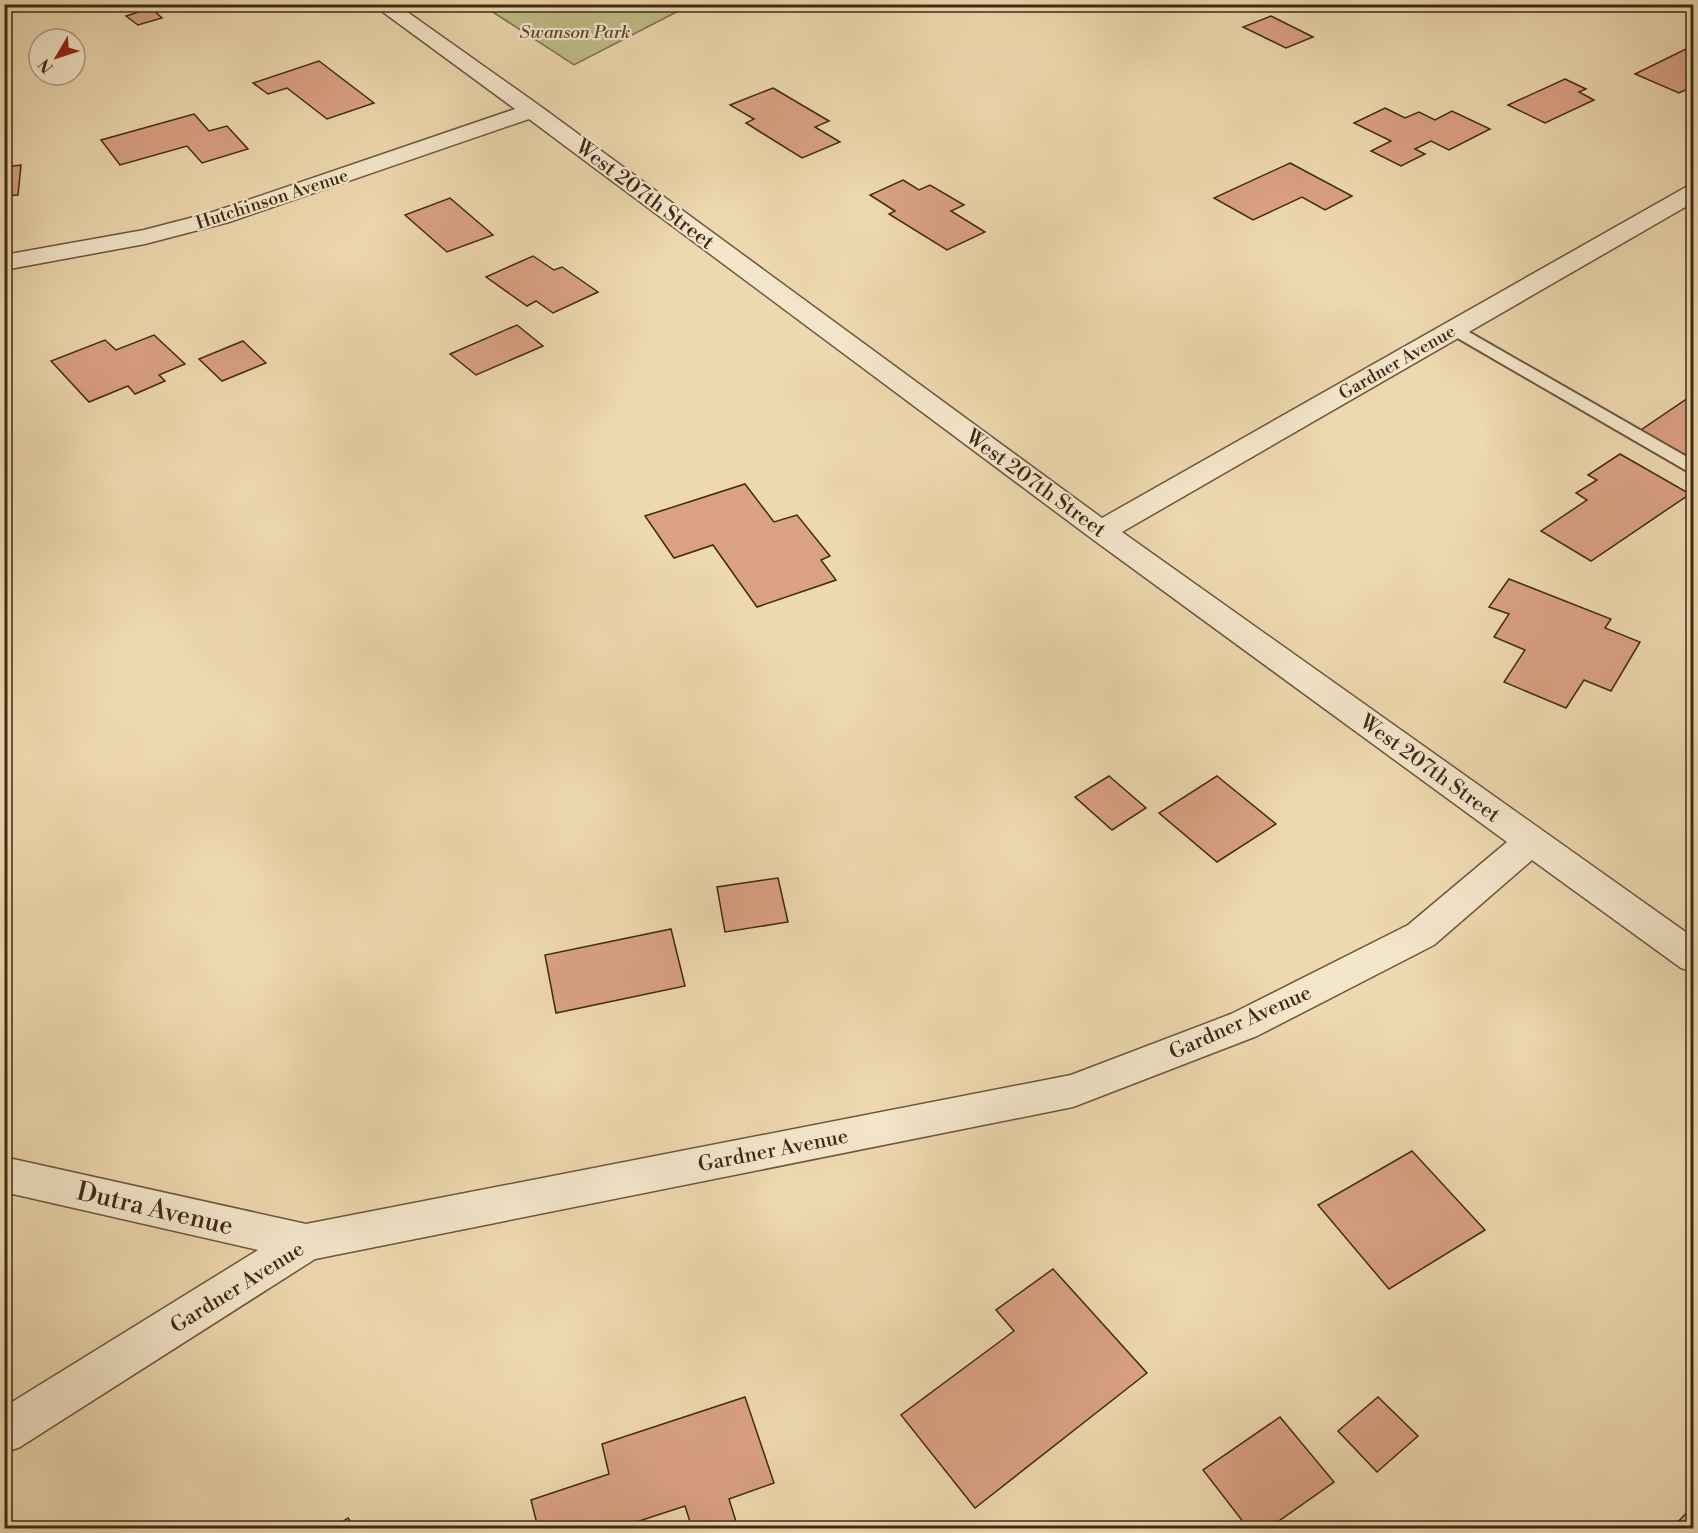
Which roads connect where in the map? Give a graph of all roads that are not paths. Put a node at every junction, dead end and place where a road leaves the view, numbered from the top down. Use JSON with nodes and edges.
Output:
{"nodes":[{"id":1,"x":382,"y":4,"type":"edge"},
{"id":2,"x":532,"y":111,"type":"junction"},
{"id":3,"x":1694,"y":192,"type":"edge"},
{"id":4,"x":4,"y":263,"type":"edge"},
{"id":5,"x":1455,"y":329,"type":"junction"},
{"id":6,"x":1694,"y":469,"type":"edge"},
{"id":7,"x":1101,"y":531,"type":"junction"},
{"id":8,"x":1531,"y":841,"type":"junction"},
{"id":9,"x":1694,"y":958,"type":"edge"},
{"id":10,"x":4,"y":1174,"type":"edge"},
{"id":11,"x":306,"y":1242,"type":"junction"},
{"id":12,"x":4,"y":1432,"type":"edge"}],
"edges":[{"from":1,"to":2,"type":"street","name":"West 207th Street"},
{"from":2,"to":4,"type":"street","name":"Hutchinson Avenue"},
{"from":2,"to":7,"type":"street","name":"West 207th Street"},
{"from":3,"to":5,"type":"street","name":"Gardner Avenue"},
{"from":5,"to":6,"type":"lane"},
{"from":5,"to":7,"type":"street","name":"Gardner Avenue"},
{"from":7,"to":8,"type":"street","name":"West 207th Street"},
{"from":8,"to":9,"type":"street","name":"West 207th Street"},
{"from":8,"to":11,"type":"street","name":"Gardner Avenue"},
{"from":10,"to":11,"type":"street","name":"Dutra Avenue"},
{"from":11,"to":12,"type":"street","name":"Gardner Avenue"}]}
